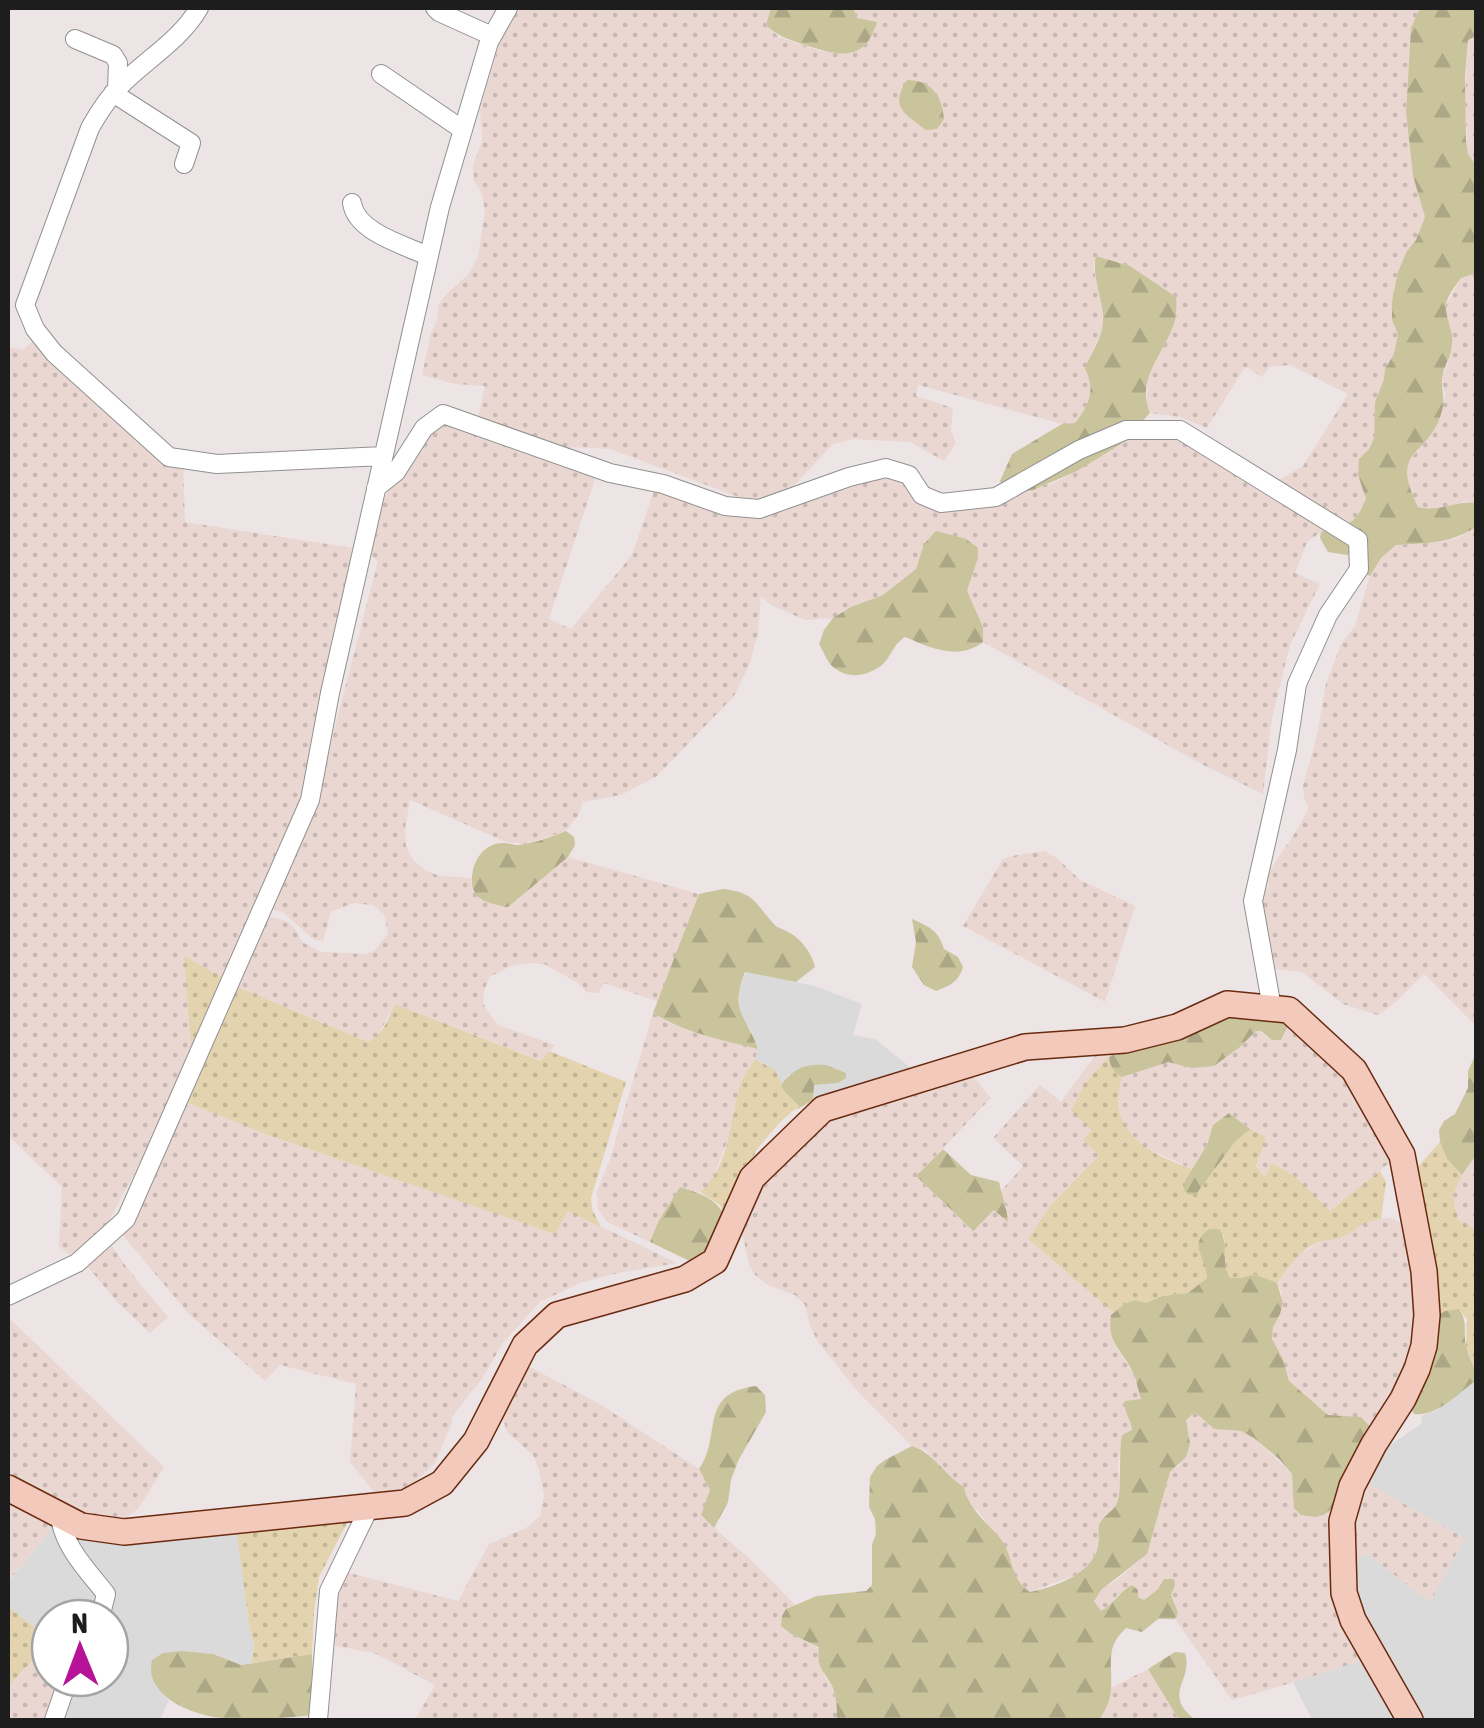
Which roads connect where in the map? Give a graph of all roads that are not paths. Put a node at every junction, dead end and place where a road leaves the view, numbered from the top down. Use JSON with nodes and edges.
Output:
{"nodes":[{"id":1,"x":199,"y":8,"type":"edge"},
{"id":2,"x":435,"y":8,"type":"edge"},
{"id":3,"x":508,"y":8,"type":"edge"},
{"id":4,"x":492,"y":36,"type":"junction"},
{"id":5,"x":75,"y":39,"type":"dead end"},
{"id":6,"x":381,"y":74,"type":"dead end"},
{"id":7,"x":115,"y":91,"type":"junction"},
{"id":8,"x":462,"y":130,"type":"junction"},
{"id":9,"x":184,"y":164,"type":"dead end"},
{"id":10,"x":352,"y":203,"type":"dead end"},
{"id":11,"x":428,"y":256,"type":"junction"},
{"id":12,"x":383,"y":456,"type":"junction"},
{"id":13,"x":376,"y":488,"type":"junction"},
{"id":14,"x":1272,"y":1008,"type":"junction"},
{"id":15,"x":8,"y":1296,"type":"edge"},
{"id":16,"x":8,"y":1488,"type":"edge"},
{"id":17,"x":369,"y":1508,"type":"junction"},
{"id":18,"x":60,"y":1516,"type":"junction"},
{"id":19,"x":105,"y":1598,"type":"edge"},
{"id":20,"x":318,"y":1720,"type":"edge"},
{"id":21,"x":1410,"y":1720,"type":"edge"}],
"edges":[{"from":1,"to":7,"type":"street"},
{"from":2,"to":4,"type":"street"},
{"from":3,"to":4,"type":"street"},
{"from":4,"to":8,"type":"street"},
{"from":5,"to":7,"type":"street"},
{"from":6,"to":8,"type":"street"},
{"from":7,"to":9,"type":"street"},
{"from":7,"to":12,"type":"street"},
{"from":8,"to":11,"type":"street"},
{"from":10,"to":11,"type":"street"},
{"from":11,"to":12,"type":"street"},
{"from":12,"to":13,"type":"street"},
{"from":13,"to":14,"type":"street"},
{"from":13,"to":15,"type":"street"},
{"from":14,"to":17,"type":"street"},
{"from":14,"to":21,"type":"street"},
{"from":16,"to":18,"type":"street"},
{"from":17,"to":18,"type":"street"},
{"from":17,"to":20,"type":"street"},
{"from":18,"to":19,"type":"street"}]}
